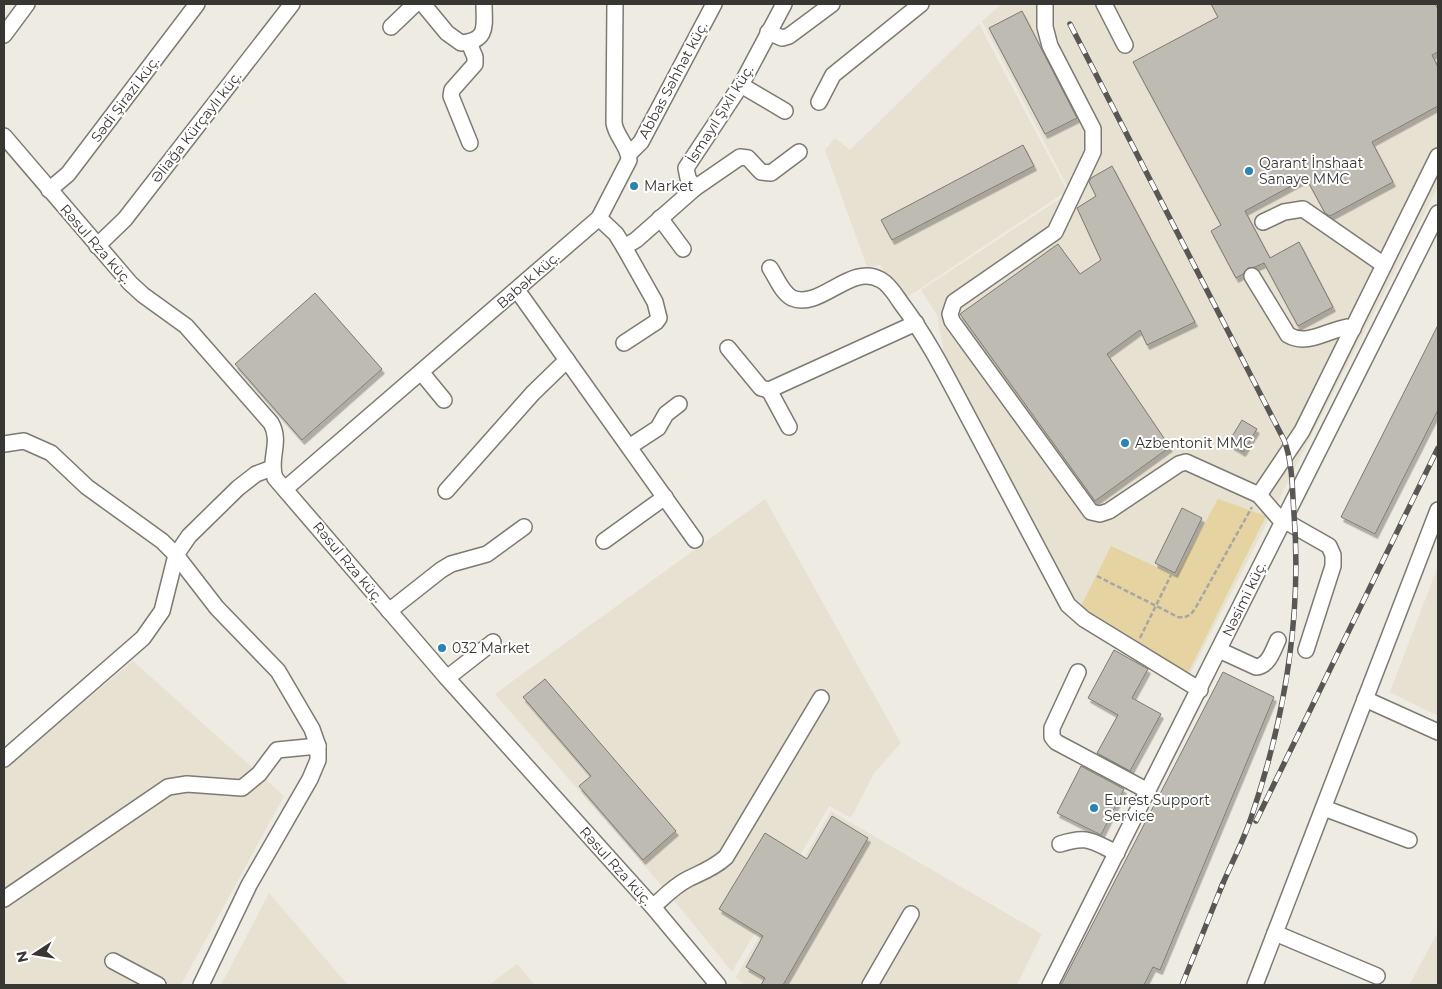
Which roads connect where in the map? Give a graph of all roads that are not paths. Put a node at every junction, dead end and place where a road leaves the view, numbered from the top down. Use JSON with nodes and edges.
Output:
{"nodes":[{"id":1,"x":27,"y":4,"type":"edge"},
{"id":2,"x":197,"y":4,"type":"edge"},
{"id":3,"x":292,"y":4,"type":"edge"},
{"id":4,"x":415,"y":4,"type":"edge"},
{"id":5,"x":423,"y":4,"type":"edge"},
{"id":6,"x":484,"y":4,"type":"edge"},
{"id":7,"x":615,"y":4,"type":"edge"},
{"id":8,"x":714,"y":4,"type":"edge"},
{"id":9,"x":784,"y":4,"type":"edge"},
{"id":10,"x":832,"y":4,"type":"edge"},
{"id":11,"x":921,"y":4,"type":"edge"},
{"id":12,"x":1045,"y":4,"type":"edge"},
{"id":13,"x":1104,"y":4,"type":"edge"},
{"id":14,"x":391,"y":27,"type":"dead end"},
{"id":15,"x":768,"y":32,"type":"junction"},
{"id":16,"x":4,"y":35,"type":"edge"},
{"id":17,"x":469,"y":43,"type":"junction"},
{"id":18,"x":1125,"y":45,"type":"dead end"},
{"id":19,"x":741,"y":85,"type":"junction"},
{"id":20,"x":819,"y":102,"type":"dead end"},
{"id":21,"x":785,"y":111,"type":"dead end"},
{"id":22,"x":4,"y":136,"type":"edge"},
{"id":23,"x":470,"y":143,"type":"dead end"},
{"id":24,"x":799,"y":152,"type":"dead end"},
{"id":25,"x":629,"y":154,"type":"junction"},
{"id":26,"x":1438,"y":156,"type":"edge"},
{"id":27,"x":695,"y":188,"type":"junction"},
{"id":28,"x":49,"y":190,"type":"junction"},
{"id":29,"x":1438,"y":213,"type":"edge"},
{"id":30,"x":599,"y":218,"type":"junction"},
{"id":31,"x":660,"y":218,"type":"junction"},
{"id":32,"x":1263,"y":222,"type":"dead end"},
{"id":33,"x":97,"y":246,"type":"junction"},
{"id":34,"x":624,"y":247,"type":"junction"},
{"id":35,"x":683,"y":250,"type":"dead end"},
{"id":36,"x":1384,"y":264,"type":"junction"},
{"id":37,"x":770,"y":268,"type":"dead end"},
{"id":38,"x":1252,"y":276,"type":"dead end"},
{"id":39,"x":517,"y":290,"type":"junction"},
{"id":40,"x":916,"y":323,"type":"junction"},
{"id":41,"x":1353,"y":329,"type":"junction"},
{"id":42,"x":624,"y":343,"type":"dead end"},
{"id":43,"x":728,"y":348,"type":"dead end"},
{"id":44,"x":567,"y":360,"type":"junction"},
{"id":45,"x":421,"y":372,"type":"junction"},
{"id":46,"x":769,"y":390,"type":"junction"},
{"id":47,"x":444,"y":400,"type":"dead end"},
{"id":48,"x":679,"y":404,"type":"dead end"},
{"id":49,"x":789,"y":427,"type":"dead end"},
{"id":50,"x":4,"y":444,"type":"edge"},
{"id":51,"x":629,"y":447,"type":"junction"},
{"id":52,"x":272,"y":468,"type":"junction"},
{"id":53,"x":284,"y":488,"type":"junction"},
{"id":54,"x":446,"y":491,"type":"dead end"},
{"id":55,"x":1259,"y":495,"type":"junction"},
{"id":56,"x":665,"y":497,"type":"junction"},
{"id":57,"x":1438,"y":510,"type":"edge"},
{"id":58,"x":1283,"y":520,"type":"junction"},
{"id":59,"x":524,"y":527,"type":"dead end"},
{"id":60,"x":604,"y":540,"type":"dead end"},
{"id":61,"x":695,"y":540,"type":"dead end"},
{"id":62,"x":176,"y":555,"type":"junction"},
{"id":63,"x":389,"y":611,"type":"junction"},
{"id":64,"x":1278,"y":640,"type":"dead end"},
{"id":65,"x":493,"y":642,"type":"dead end"},
{"id":66,"x":1220,"y":650,"type":"junction"},
{"id":67,"x":1306,"y":650,"type":"dead end"},
{"id":68,"x":1078,"y":672,"type":"dead end"},
{"id":69,"x":447,"y":678,"type":"junction"},
{"id":70,"x":1200,"y":690,"type":"junction"},
{"id":71,"x":821,"y":698,"type":"dead end"},
{"id":72,"x":1365,"y":699,"type":"junction"},
{"id":73,"x":1438,"y":732,"type":"edge"},
{"id":74,"x":318,"y":746,"type":"junction"},
{"id":75,"x":4,"y":758,"type":"edge"},
{"id":76,"x":1148,"y":791,"type":"junction"},
{"id":77,"x":1324,"y":808,"type":"junction"},
{"id":78,"x":1410,"y":840,"type":"dead end"},
{"id":79,"x":1060,"y":844,"type":"dead end"},
{"id":80,"x":1117,"y":853,"type":"junction"},
{"id":81,"x":4,"y":899,"type":"edge"},
{"id":82,"x":653,"y":907,"type":"junction"},
{"id":83,"x":911,"y":914,"type":"dead end"},
{"id":84,"x":1275,"y":933,"type":"junction"},
{"id":85,"x":113,"y":961,"type":"dead end"},
{"id":86,"x":1377,"y":976,"type":"dead end"},
{"id":87,"x":158,"y":985,"type":"edge"},
{"id":88,"x":201,"y":985,"type":"edge"},
{"id":89,"x":718,"y":985,"type":"edge"},
{"id":90,"x":870,"y":985,"type":"edge"},
{"id":91,"x":1050,"y":985,"type":"edge"},
{"id":92,"x":1255,"y":985,"type":"edge"}],
"edges":[{"from":1,"to":16,"type":"street"},
{"from":2,"to":28,"type":"street","name":"Sədi Şirazi küç."},
{"from":3,"to":33,"type":"street","name":"Əliağa Kürçaylı küç."},
{"from":4,"to":14,"type":"street"},
{"from":5,"to":17,"type":"street"},
{"from":6,"to":17,"type":"street"},
{"from":7,"to":25,"type":"street"},
{"from":8,"to":25,"type":"street","name":"Abbas Səhhət küç."},
{"from":9,"to":15,"type":"street","name":"İsmayıl Şıxlı küç."},
{"from":10,"to":15,"type":"street"},
{"from":11,"to":20,"type":"street"},
{"from":12,"to":55,"type":"street"},
{"from":13,"to":18,"type":"street"},
{"from":15,"to":19,"type":"street","name":"İsmayıl Şıxlı küç."},
{"from":17,"to":23,"type":"street"},
{"from":19,"to":21,"type":"street"},
{"from":19,"to":27,"type":"street","name":"İsmayıl Şıxlı küç."},
{"from":22,"to":28,"type":"street","name":"Rəsul Rza küç."},
{"from":24,"to":27,"type":"street"},
{"from":25,"to":30,"type":"street","name":"Babək küç."},
{"from":26,"to":36,"type":"street"},
{"from":27,"to":31,"type":"street"},
{"from":28,"to":33,"type":"street","name":"Rəsul Rza küç."},
{"from":29,"to":58,"type":"street","name":"Nəsimi küç."},
{"from":30,"to":34,"type":"street"},
{"from":30,"to":39,"type":"street","name":"Babək küç."},
{"from":31,"to":34,"type":"street"},
{"from":31,"to":35,"type":"street"},
{"from":32,"to":36,"type":"street"},
{"from":33,"to":52,"type":"street","name":"Rəsul Rza küç."},
{"from":34,"to":42,"type":"street"},
{"from":36,"to":41,"type":"street"},
{"from":37,"to":40,"type":"street"},
{"from":38,"to":41,"type":"street"},
{"from":39,"to":44,"type":"street"},
{"from":39,"to":45,"type":"street","name":"Babək küç."},
{"from":40,"to":46,"type":"street"},
{"from":40,"to":70,"type":"street"},
{"from":41,"to":55,"type":"street"},
{"from":43,"to":46,"type":"street"},
{"from":44,"to":51,"type":"street"},
{"from":44,"to":54,"type":"street"},
{"from":45,"to":47,"type":"street"},
{"from":45,"to":53,"type":"street","name":"Babək küç."},
{"from":46,"to":49,"type":"street"},
{"from":48,"to":51,"type":"street"},
{"from":50,"to":62,"type":"street"},
{"from":51,"to":56,"type":"street"},
{"from":52,"to":53,"type":"street","name":"Rəsul Rza küç."},
{"from":52,"to":62,"type":"street"},
{"from":53,"to":63,"type":"street","name":"Rəsul Rza küç."},
{"from":55,"to":58,"type":"street"},
{"from":56,"to":60,"type":"street"},
{"from":56,"to":61,"type":"street"},
{"from":57,"to":72,"type":"street"},
{"from":58,"to":66,"type":"street","name":"Nəsimi küç."},
{"from":58,"to":67,"type":"street"},
{"from":59,"to":63,"type":"street"},
{"from":62,"to":74,"type":"street"},
{"from":62,"to":75,"type":"street"},
{"from":63,"to":69,"type":"street","name":"Rəsul Rza küç."},
{"from":64,"to":66,"type":"street"},
{"from":65,"to":69,"type":"street"},
{"from":66,"to":70,"type":"street","name":"Nəsimi küç."},
{"from":68,"to":76,"type":"street"},
{"from":69,"to":82,"type":"street","name":"Rəsul Rza küç."},
{"from":70,"to":76,"type":"street","name":"Nəsimi küç."},
{"from":71,"to":82,"type":"street"},
{"from":72,"to":73,"type":"street"},
{"from":72,"to":77,"type":"street"},
{"from":74,"to":81,"type":"street"},
{"from":74,"to":88,"type":"street"},
{"from":76,"to":80,"type":"street","name":"Nəsimi küç."},
{"from":77,"to":78,"type":"street"},
{"from":77,"to":84,"type":"street"},
{"from":79,"to":80,"type":"street"},
{"from":80,"to":91,"type":"street","name":"Nəsimi küç."},
{"from":82,"to":89,"type":"street","name":"Rəsul Rza küç."},
{"from":83,"to":90,"type":"street"},
{"from":84,"to":86,"type":"street"},
{"from":84,"to":92,"type":"street"},
{"from":85,"to":87,"type":"street"}]}
